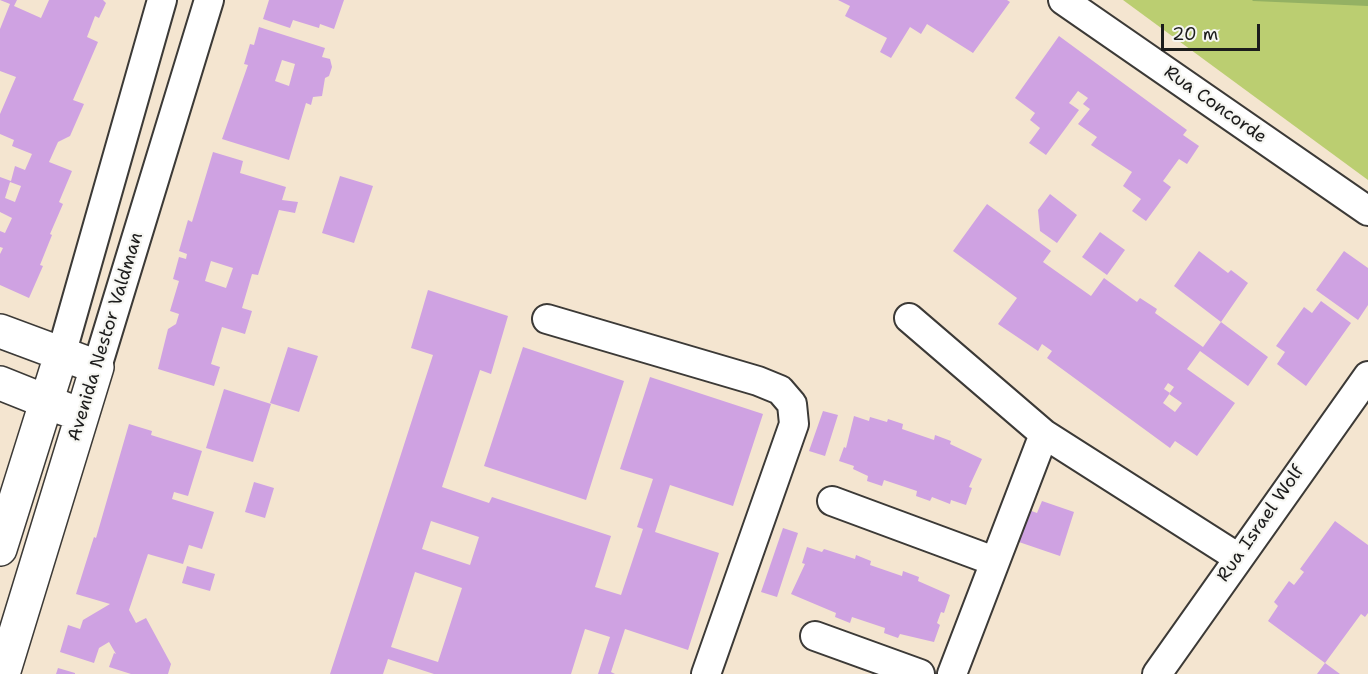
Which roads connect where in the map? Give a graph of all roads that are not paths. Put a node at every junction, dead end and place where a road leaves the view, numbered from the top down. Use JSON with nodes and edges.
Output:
{"nodes":[{"id":1,"x":162,"y":0,"type":"edge"},
{"id":2,"x":209,"y":0,"type":"edge"},
{"id":3,"x":1063,"y":0,"type":"edge"},
{"id":4,"x":1368,"y":211,"type":"edge"},
{"id":5,"x":909,"y":318,"type":"dead end"},
{"id":6,"x":547,"y":319,"type":"dead end"},
{"id":7,"x":0,"y":331,"type":"edge"},
{"id":8,"x":61,"y":355,"type":"junction"},
{"id":9,"x":97,"y":367,"type":"junction"},
{"id":10,"x":1368,"y":376,"type":"edge"},
{"id":11,"x":0,"y":382,"type":"edge"},
{"id":12,"x":46,"y":402,"type":"junction"},
{"id":13,"x":82,"y":416,"type":"junction"},
{"id":14,"x":1044,"y":434,"type":"junction"},
{"id":15,"x":832,"y":501,"type":"dead end"},
{"id":16,"x":0,"y":549,"type":"edge"},
{"id":17,"x":1238,"y":557,"type":"junction"},
{"id":18,"x":994,"y":561,"type":"junction"},
{"id":19,"x":815,"y":636,"type":"dead end"},
{"id":20,"x":3,"y":674,"type":"edge"},
{"id":21,"x":706,"y":674,"type":"edge"},
{"id":22,"x":920,"y":674,"type":"edge"},
{"id":23,"x":952,"y":674,"type":"edge"},
{"id":24,"x":1157,"y":674,"type":"edge"}],
"edges":[{"from":1,"to":8,"type":"street"},
{"from":2,"to":9,"type":"street","name":"Avenida Nestor Valdman"},
{"from":3,"to":4,"type":"street","name":"Rua Concorde"},
{"from":5,"to":14,"type":"street"},
{"from":6,"to":21,"type":"street"},
{"from":7,"to":8,"type":"main road"},
{"from":8,"to":9,"type":"main road"},
{"from":8,"to":12,"type":"main road"},
{"from":9,"to":13,"type":"main road","name":"Avenida Nestor Valdman"},
{"from":10,"to":17,"type":"street","name":"Rua Israel Wolf"},
{"from":11,"to":12,"type":"main road"},
{"from":12,"to":13,"type":"main road"},
{"from":12,"to":16,"type":"main road"},
{"from":13,"to":20,"type":"main road","name":"Avenida Nestor Valdman"},
{"from":14,"to":17,"type":"street"},
{"from":14,"to":18,"type":"street"},
{"from":15,"to":18,"type":"street"},
{"from":17,"to":24,"type":"street","name":"Rua Israel Wolf"},
{"from":18,"to":23,"type":"street"},
{"from":19,"to":22,"type":"street"}]}
